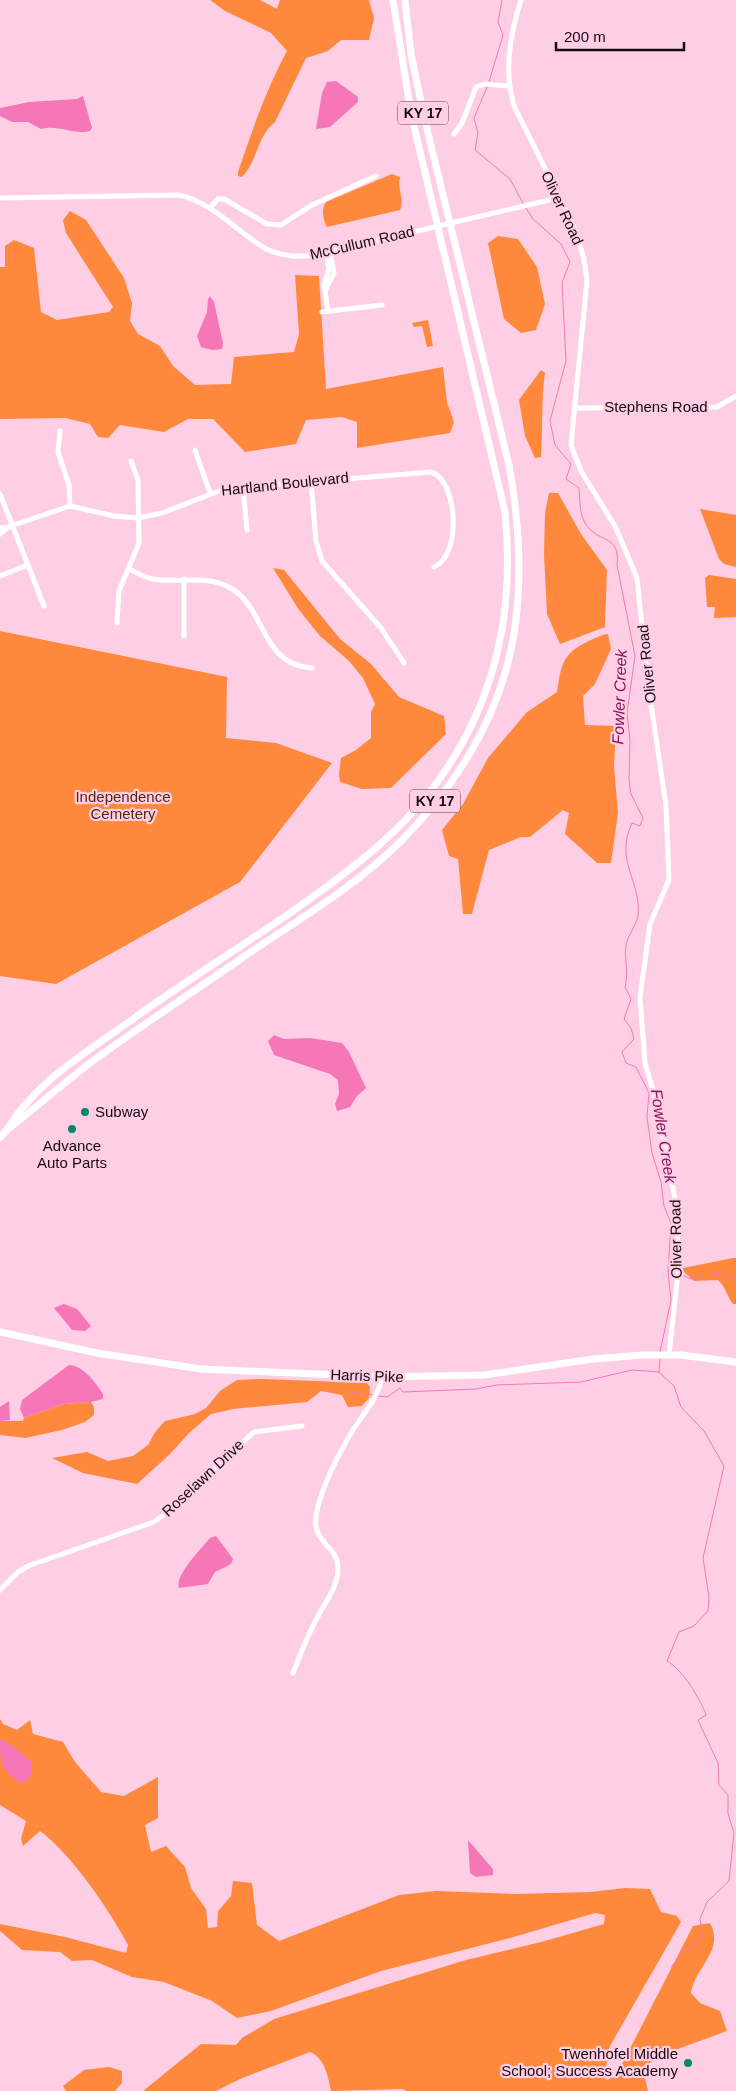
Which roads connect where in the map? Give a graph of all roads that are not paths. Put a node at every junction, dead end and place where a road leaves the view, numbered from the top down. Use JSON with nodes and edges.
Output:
{"nodes":[{"id":1,"x":393,"y":0,"type":"edge"},
{"id":2,"x":405,"y":0,"type":"edge"},
{"id":3,"x":521,"y":0,"type":"edge"},
{"id":4,"x":508,"y":86,"type":"junction"},
{"id":5,"x":454,"y":134,"type":"dead end"},
{"id":6,"x":376,"y":176,"type":"dead end"},
{"id":7,"x":0,"y":198,"type":"edge"},
{"id":8,"x":558,"y":198,"type":"junction"},
{"id":9,"x":210,"y":208,"type":"junction"},
{"id":10,"x":450,"y":224,"type":"junction"},
{"id":11,"x":438,"y":226,"type":"junction"},
{"id":12,"x":328,"y":252,"type":"junction"},
{"id":13,"x":382,"y":305,"type":"dead end"},
{"id":14,"x":328,"y":311,"type":"junction"},
{"id":15,"x":322,"y":312,"type":"dead end"},
{"id":16,"x":736,"y":396,"type":"edge"},
{"id":17,"x":574,"y":408,"type":"junction"},
{"id":18,"x":60,"y":431,"type":"dead end"},
{"id":19,"x":195,"y":450,"type":"dead end"},
{"id":20,"x":131,"y":461,"type":"dead end"},
{"id":21,"x":311,"y":481,"type":"junction"},
{"id":22,"x":243,"y":487,"type":"junction"},
{"id":23,"x":210,"y":493,"type":"junction"},
{"id":24,"x":0,"y":494,"type":"edge"},
{"id":25,"x":70,"y":506,"type":"junction"},
{"id":26,"x":138,"y":518,"type":"junction"},
{"id":27,"x":10,"y":527,"type":"junction"},
{"id":28,"x":0,"y":528,"type":"edge"},
{"id":29,"x":247,"y":530,"type":"dead end"},
{"id":30,"x":0,"y":534,"type":"edge"},
{"id":31,"x":28,"y":565,"type":"junction"},
{"id":32,"x":434,"y":567,"type":"dead end"},
{"id":33,"x":128,"y":569,"type":"junction"},
{"id":34,"x":0,"y":576,"type":"edge"},
{"id":35,"x":184,"y":579,"type":"junction"},
{"id":36,"x":44,"y":606,"type":"dead end"},
{"id":37,"x":117,"y":623,"type":"dead end"},
{"id":38,"x":184,"y":636,"type":"dead end"},
{"id":39,"x":404,"y":663,"type":"dead end"},
{"id":40,"x":312,"y":668,"type":"dead end"},
{"id":41,"x":0,"y":1126,"type":"edge"},
{"id":42,"x":6,"y":1132,"type":"junction"},
{"id":43,"x":0,"y":1138,"type":"edge"},
{"id":44,"x":0,"y":1332,"type":"edge"},
{"id":45,"x":669,"y":1354,"type":"junction"},
{"id":46,"x":736,"y":1362,"type":"edge"},
{"id":47,"x":382,"y":1377,"type":"junction"},
{"id":48,"x":302,"y":1426,"type":"dead end"},
{"id":49,"x":0,"y":1590,"type":"edge"},
{"id":50,"x":293,"y":1673,"type":"dead end"}],
"edges":[{"from":1,"to":11,"type":"main road","number":"KY 17"},
{"from":2,"to":10,"type":"main road","number":"KY 17"},
{"from":3,"to":4,"type":"street","name":"Oliver Road"},
{"from":4,"to":5,"type":"street"},
{"from":4,"to":8,"type":"street","name":"Oliver Road"},
{"from":6,"to":9,"type":"street"},
{"from":7,"to":9,"type":"street","name":"McCullum Road"},
{"from":8,"to":10,"type":"street","name":"McCullum Road"},
{"from":8,"to":17,"type":"street","name":"Oliver Road"},
{"from":9,"to":12,"type":"street","name":"McCullum Road"},
{"from":10,"to":11,"type":"street","name":"McCullum Road"},
{"from":10,"to":42,"type":"main road","number":"KY 17"},
{"from":11,"to":12,"type":"street","name":"McCullum Road"},
{"from":11,"to":42,"type":"main road","number":"KY 17"},
{"from":12,"to":14,"type":"street"},
{"from":13,"to":14,"type":"street"},
{"from":14,"to":15,"type":"street"},
{"from":16,"to":17,"type":"street","name":"Stephens Road"},
{"from":17,"to":45,"type":"street","name":"Oliver Road"},
{"from":18,"to":25,"type":"street"},
{"from":19,"to":23,"type":"street"},
{"from":20,"to":26,"type":"street"},
{"from":21,"to":22,"type":"street","name":"Hartland Boulevard"},
{"from":21,"to":32,"type":"street","name":"Hartland Boulevard"},
{"from":21,"to":39,"type":"street"},
{"from":22,"to":23,"type":"street","name":"Hartland Boulevard"},
{"from":22,"to":29,"type":"street"},
{"from":23,"to":26,"type":"street","name":"Hartland Boulevard"},
{"from":24,"to":27,"type":"street"},
{"from":25,"to":26,"type":"street","name":"Hartland Boulevard"},
{"from":25,"to":27,"type":"street","name":"Hartland Boulevard"},
{"from":26,"to":33,"type":"street"},
{"from":27,"to":28,"type":"street","name":"Hartland Boulevard"},
{"from":27,"to":30,"type":"street","name":"Hartland Boulevard"},
{"from":27,"to":31,"type":"street"},
{"from":31,"to":34,"type":"street"},
{"from":31,"to":36,"type":"street"},
{"from":33,"to":35,"type":"street"},
{"from":33,"to":37,"type":"street"},
{"from":35,"to":38,"type":"street"},
{"from":35,"to":40,"type":"street"},
{"from":41,"to":42,"type":"street"},
{"from":42,"to":43,"type":"main road","number":"KY 17"},
{"from":44,"to":47,"type":"main road","name":"Harris Pike"},
{"from":45,"to":46,"type":"main road","name":"Harris Pike"},
{"from":45,"to":47,"type":"main road","name":"Harris Pike"},
{"from":47,"to":50,"type":"street"},
{"from":48,"to":49,"type":"street","name":"Roselawn Drive"}]}
